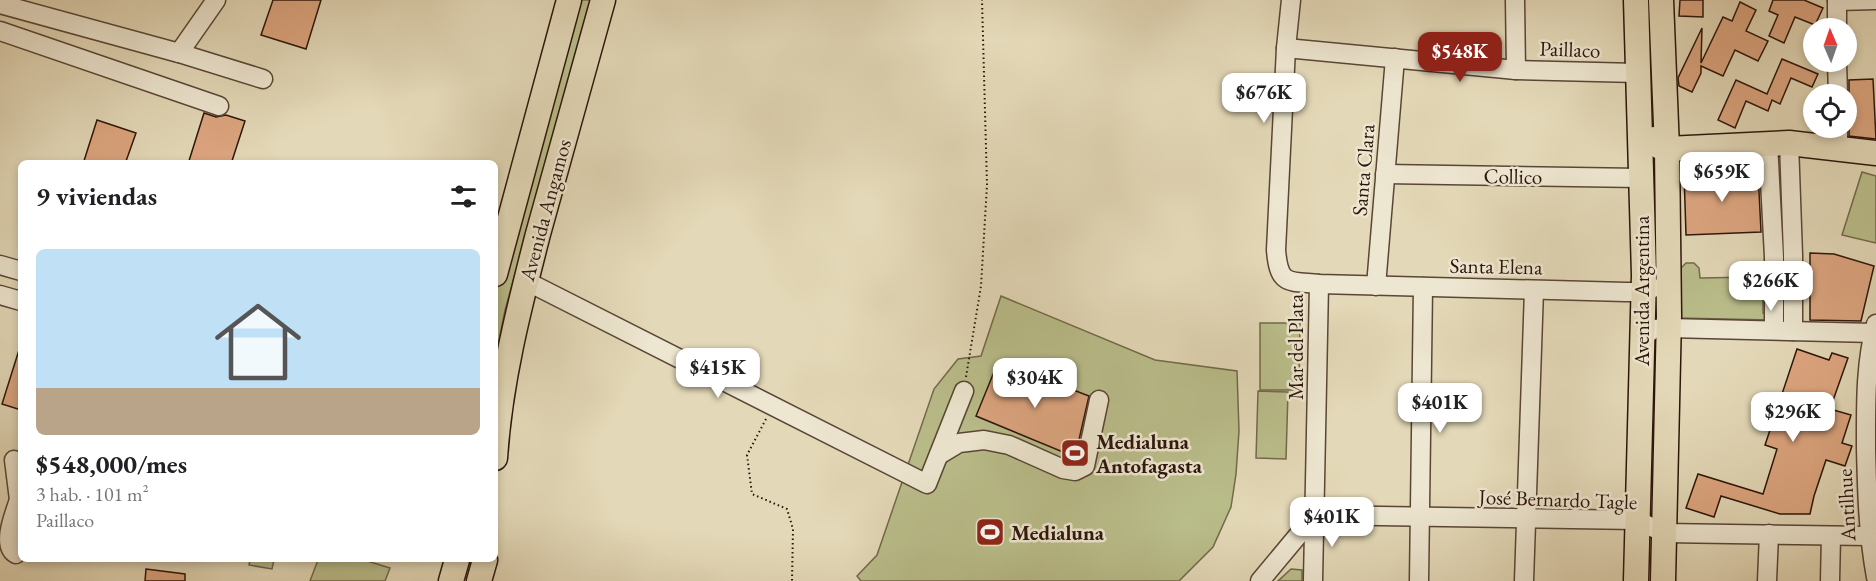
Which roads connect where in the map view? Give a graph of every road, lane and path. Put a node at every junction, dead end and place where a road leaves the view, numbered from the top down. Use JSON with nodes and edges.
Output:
{"nodes":[{"id":1,"x":216,"y":0,"type":"edge"},
{"id":2,"x":569,"y":0,"type":"edge"},
{"id":3,"x":603,"y":0,"type":"edge"},
{"id":4,"x":981,"y":0,"type":"edge"},
{"id":5,"x":1291,"y":0,"type":"edge"},
{"id":6,"x":1515,"y":0,"type":"edge"},
{"id":7,"x":1636,"y":0,"type":"edge"},
{"id":8,"x":1661,"y":0,"type":"edge"},
{"id":9,"x":1837,"y":0,"type":"edge"},
{"id":10,"x":1876,"y":0,"type":"edge"},
{"id":11,"x":0,"y":4,"type":"edge"},
{"id":12,"x":1837,"y":18,"type":"edge"},
{"id":13,"x":0,"y":31,"type":"edge"},
{"id":14,"x":1286,"y":48,"type":"junction"},
{"id":15,"x":179,"y":53,"type":"junction"},
{"id":16,"x":1395,"y":58,"type":"junction"},
{"id":17,"x":1516,"y":70,"type":"junction"},
{"id":18,"x":1637,"y":73,"type":"junction"},
{"id":19,"x":263,"y":79,"type":"dead end"},
{"id":20,"x":219,"y":106,"type":"dead end"},
{"id":21,"x":1838,"y":138,"type":"edge"},
{"id":22,"x":1778,"y":143,"type":"junction"},
{"id":23,"x":1667,"y":149,"type":"junction"},
{"id":24,"x":1876,"y":153,"type":"edge"},
{"id":25,"x":1385,"y":174,"type":"junction"},
{"id":26,"x":1640,"y":178,"type":"junction"},
{"id":27,"x":498,"y":263,"type":"edge"},
{"id":28,"x":0,"y":265,"type":"edge"},
{"id":29,"x":18,"y":270,"type":"edge"},
{"id":30,"x":1668,"y":279,"type":"junction"},
{"id":31,"x":526,"y":281,"type":"junction"},
{"id":32,"x":1319,"y":284,"type":"junction"},
{"id":33,"x":1376,"y":286,"type":"junction"},
{"id":34,"x":1423,"y":287,"type":"junction"},
{"id":35,"x":1534,"y":290,"type":"junction"},
{"id":36,"x":1644,"y":292,"type":"junction"},
{"id":37,"x":0,"y":295,"type":"edge"},
{"id":38,"x":18,"y":300,"type":"edge"},
{"id":39,"x":1669,"y":328,"type":"junction"},
{"id":40,"x":1875,"y":328,"type":"edge"},
{"id":41,"x":1783,"y":330,"type":"junction"},
{"id":42,"x":1642,"y":337,"type":"junction"},
{"id":43,"x":964,"y":392,"type":"joint"},
{"id":44,"x":1099,"y":400,"type":"dead end"},
{"id":45,"x":773,"y":406,"type":"junction"},
{"id":46,"x":498,"y":428,"type":"edge"},
{"id":47,"x":939,"y":455,"type":"junction"},
{"id":48,"x":12,"y":460,"type":"edge"},
{"id":49,"x":18,"y":488,"type":"edge"},
{"id":50,"x":18,"y":503,"type":"edge"},
{"id":51,"x":1315,"y":515,"type":"junction"},
{"id":52,"x":1421,"y":517,"type":"junction"},
{"id":53,"x":1525,"y":518,"type":"junction"},
{"id":54,"x":1637,"y":520,"type":"junction"},
{"id":55,"x":1664,"y":533,"type":"junction"},
{"id":56,"x":1769,"y":534,"type":"junction"},
{"id":57,"x":1831,"y":536,"type":"junction"},
{"id":58,"x":1869,"y":536,"type":"junction"},
{"id":59,"x":16,"y":554,"type":"dead end"},
{"id":60,"x":456,"y":562,"type":"edge"},
{"id":61,"x":484,"y":562,"type":"edge"},
{"id":62,"x":1876,"y":577,"type":"edge"},
{"id":63,"x":451,"y":581,"type":"edge"},
{"id":64,"x":479,"y":581,"type":"edge"},
{"id":65,"x":792,"y":581,"type":"edge"},
{"id":66,"x":1260,"y":581,"type":"edge"},
{"id":67,"x":1313,"y":581,"type":"edge"},
{"id":68,"x":1419,"y":581,"type":"edge"},
{"id":69,"x":1524,"y":581,"type":"edge"},
{"id":70,"x":1636,"y":581,"type":"edge"},
{"id":71,"x":1663,"y":581,"type":"edge"},
{"id":72,"x":1767,"y":581,"type":"edge"},
{"id":73,"x":1830,"y":581,"type":"edge"}],
"edges":[{"from":1,"to":15,"type":"street"},
{"from":2,"to":27,"type":"main road","name":"Avenida Angamos"},
{"from":3,"to":31,"type":"main road","name":"Avenida Angamos"},
{"from":4,"to":43,"type":"path"},
{"from":5,"to":14,"type":"street","name":"Mar del Plata"},
{"from":6,"to":17,"type":"street"},
{"from":7,"to":18,"type":"main road","name":"Avenida Argentina"},
{"from":8,"to":23,"type":"main road","name":"Avenida Argentina"},
{"from":9,"to":10,"type":"street"},
{"from":9,"to":12,"type":"street"},
{"from":11,"to":15,"type":"street"},
{"from":13,"to":20,"type":"street"},
{"from":14,"to":16,"type":"street","name":"Paillaco"},
{"from":14,"to":32,"type":"street","name":"Mar del Plata"},
{"from":15,"to":19,"type":"street"},
{"from":16,"to":17,"type":"street","name":"Paillaco"},
{"from":16,"to":25,"type":"street","name":"Santa Clara"},
{"from":17,"to":18,"type":"street","name":"Paillaco"},
{"from":18,"to":23,"type":"main road"},
{"from":18,"to":26,"type":"main road","name":"Avenida Argentina"},
{"from":21,"to":22,"type":"main road"},
{"from":21,"to":24,"type":"main road"},
{"from":22,"to":23,"type":"main road"},
{"from":22,"to":41,"type":"street"},
{"from":23,"to":30,"type":"main road","name":"Avenida Argentina"},
{"from":25,"to":26,"type":"street","name":"Collico"},
{"from":25,"to":33,"type":"street","name":"Santa Clara"},
{"from":26,"to":36,"type":"main road","name":"Avenida Argentina"},
{"from":28,"to":29,"type":"street"},
{"from":30,"to":36,"type":"street","name":"Santa Elena"},
{"from":30,"to":39,"type":"main road","name":"Avenida Argentina"},
{"from":31,"to":45,"type":"street"},
{"from":31,"to":46,"type":"main road","name":"Avenida Angamos"},
{"from":32,"to":33,"type":"street","name":"Santa Elena"},
{"from":32,"to":51,"type":"street","name":"Mar del Plata"},
{"from":33,"to":34,"type":"street","name":"Santa Elena"},
{"from":34,"to":35,"type":"street","name":"Santa Elena"},
{"from":34,"to":52,"type":"street"},
{"from":35,"to":36,"type":"street","name":"Santa Elena"},
{"from":35,"to":53,"type":"street"},
{"from":36,"to":42,"type":"main road","name":"Avenida Argentina"},
{"from":37,"to":38,"type":"street"},
{"from":39,"to":41,"type":"street"},
{"from":39,"to":42,"type":"street"},
{"from":39,"to":55,"type":"main road","name":"Avenida Argentina"},
{"from":40,"to":41,"type":"street"},
{"from":40,"to":58,"type":"street","name":"Antilhue"},
{"from":42,"to":54,"type":"main road","name":"Avenida Argentina"},
{"from":43,"to":47,"type":"street"},
{"from":44,"to":47,"type":"street"},
{"from":45,"to":47,"type":"street"},
{"from":45,"to":65,"type":"path"},
{"from":48,"to":49,"type":"street"},
{"from":50,"to":59,"type":"street"},
{"from":51,"to":52,"type":"street","name":"José Bernardo Tagle"},
{"from":51,"to":66,"type":"street"},
{"from":51,"to":67,"type":"street","name":"Mar del Plata"},
{"from":52,"to":53,"type":"street","name":"José Bernardo Tagle"},
{"from":52,"to":68,"type":"street"},
{"from":53,"to":54,"type":"street","name":"José Bernardo Tagle"},
{"from":53,"to":69,"type":"street"},
{"from":54,"to":55,"type":"street","name":"José Bernardo Tagle"},
{"from":54,"to":70,"type":"main road","name":"Avenida Argentina"},
{"from":55,"to":56,"type":"street","name":"José Bernardo Tagle"},
{"from":55,"to":71,"type":"main road","name":"Avenida Argentina"},
{"from":56,"to":57,"type":"street","name":"José Bernardo Tagle"},
{"from":56,"to":72,"type":"street"},
{"from":57,"to":58,"type":"street","name":"José Bernardo Tagle"},
{"from":57,"to":73,"type":"street"},
{"from":58,"to":62,"type":"street","name":"Antilhue"},
{"from":60,"to":63,"type":"main road"},
{"from":61,"to":64,"type":"main road"}]}
